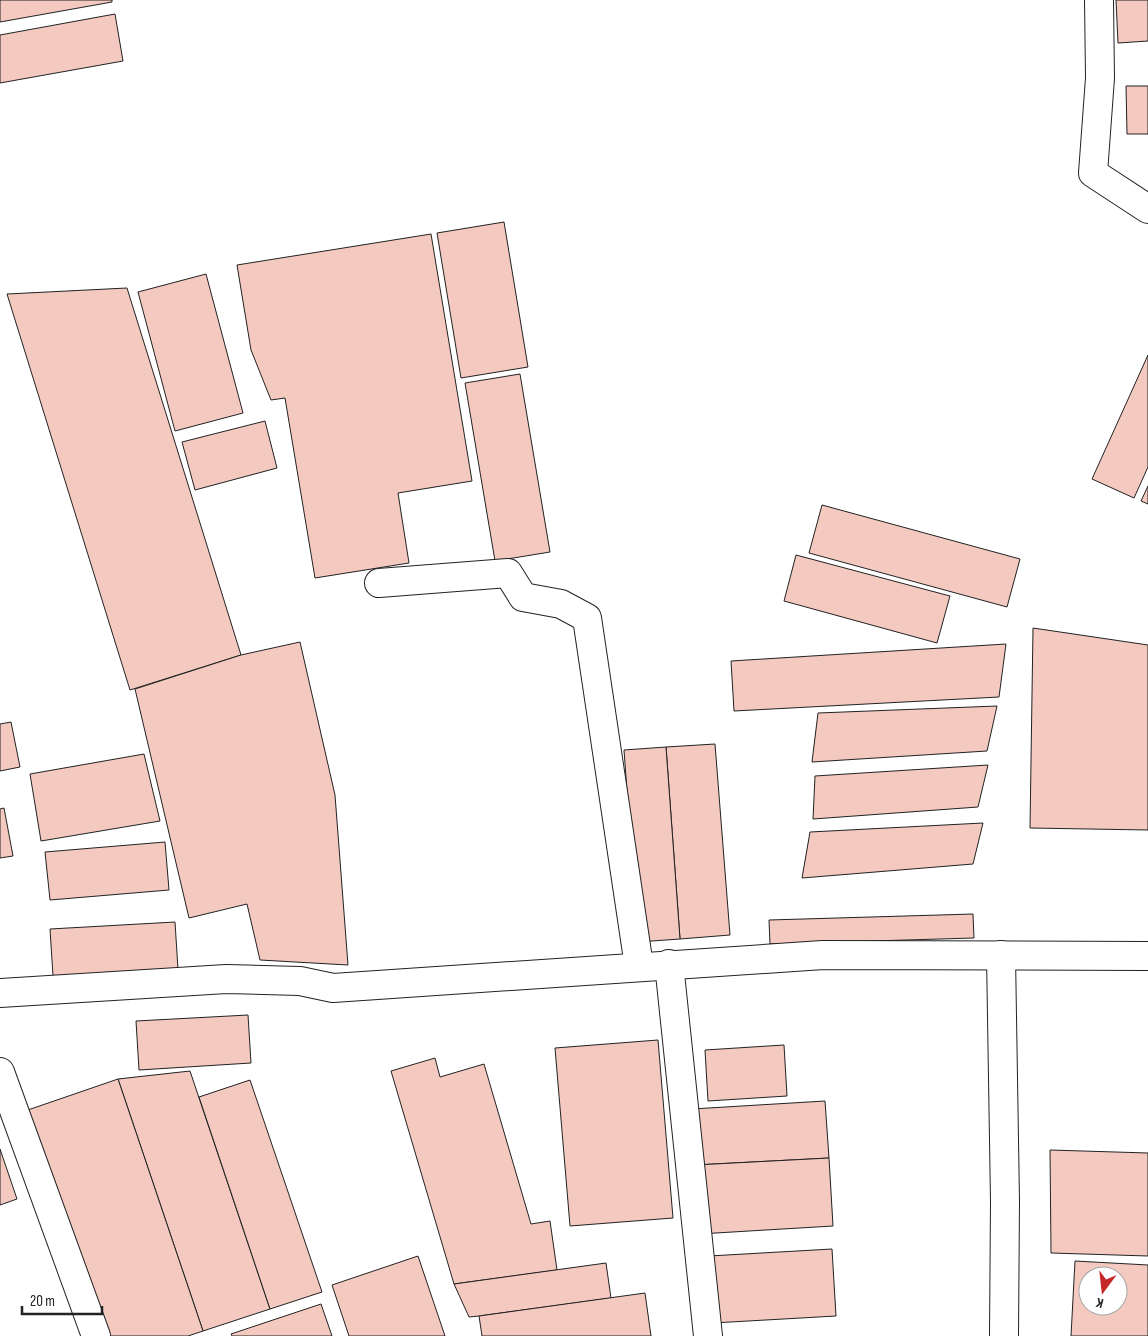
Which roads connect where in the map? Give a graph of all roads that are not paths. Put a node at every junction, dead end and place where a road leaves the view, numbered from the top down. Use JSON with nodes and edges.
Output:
{"nodes":[{"id":1,"x":1099,"y":0,"type":"edge"},
{"id":2,"x":1148,"y":208,"type":"edge"},
{"id":3,"x":379,"y":583,"type":"dead end"},
{"id":4,"x":1001,"y":954,"type":"junction"},
{"id":5,"x":1148,"y":956,"type":"edge"},
{"id":6,"x":669,"y":964,"type":"junction"},
{"id":7,"x":639,"y":966,"type":"junction"},
{"id":8,"x":0,"y":993,"type":"edge"},
{"id":9,"x":0,"y":1072,"type":"edge"},
{"id":10,"x":96,"y":1336,"type":"edge"},
{"id":11,"x":708,"y":1336,"type":"edge"},
{"id":12,"x":1004,"y":1336,"type":"edge"}],
"edges":[{"from":1,"to":2,"type":"street"},
{"from":3,"to":7,"type":"street"},
{"from":4,"to":5,"type":"street"},
{"from":4,"to":6,"type":"street"},
{"from":4,"to":12,"type":"street"},
{"from":6,"to":7,"type":"street"},
{"from":6,"to":11,"type":"street"},
{"from":7,"to":8,"type":"street"},
{"from":9,"to":10,"type":"street"}]}
